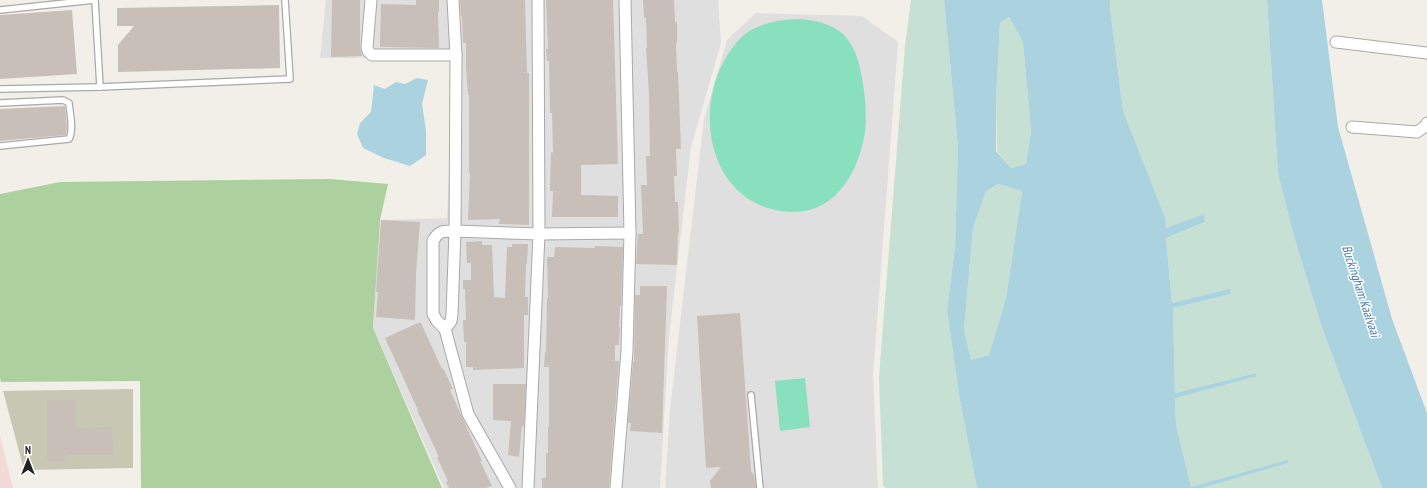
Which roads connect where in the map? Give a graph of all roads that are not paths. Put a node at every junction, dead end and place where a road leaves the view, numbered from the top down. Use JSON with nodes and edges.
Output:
{"nodes":[{"id":1,"x":94,"y":0,"type":"edge"},
{"id":2,"x":285,"y":0,"type":"edge"},
{"id":3,"x":371,"y":0,"type":"edge"},
{"id":4,"x":453,"y":0,"type":"edge"},
{"id":5,"x":538,"y":0,"type":"edge"},
{"id":6,"x":625,"y":0,"type":"edge"},
{"id":7,"x":0,"y":10,"type":"edge"},
{"id":8,"x":1336,"y":42,"type":"dead end"},
{"id":9,"x":1427,"y":53,"type":"edge"},
{"id":10,"x":456,"y":55,"type":"junction"},
{"id":11,"x":100,"y":87,"type":"junction"},
{"id":12,"x":0,"y":89,"type":"edge"},
{"id":13,"x":0,"y":103,"type":"edge"},
{"id":14,"x":1427,"y":123,"type":"edge"},
{"id":15,"x":1352,"y":127,"type":"dead end"},
{"id":16,"x":0,"y":146,"type":"edge"},
{"id":17,"x":455,"y":231,"type":"junction"},
{"id":18,"x":630,"y":233,"type":"junction"},
{"id":19,"x":539,"y":234,"type":"junction"},
{"id":20,"x":445,"y":329,"type":"junction"},
{"id":21,"x":751,"y":395,"type":"dead end"},
{"id":22,"x":510,"y":488,"type":"edge"},
{"id":23,"x":528,"y":488,"type":"edge"},
{"id":24,"x":616,"y":488,"type":"edge"},
{"id":25,"x":760,"y":488,"type":"edge"}],
"edges":[{"from":1,"to":7,"type":"lane"},
{"from":1,"to":11,"type":"lane"},
{"from":2,"to":11,"type":"lane"},
{"from":3,"to":10,"type":"street"},
{"from":4,"to":10,"type":"street"},
{"from":5,"to":19,"type":"street"},
{"from":6,"to":18,"type":"street"},
{"from":8,"to":9,"type":"street"},
{"from":10,"to":17,"type":"street"},
{"from":11,"to":12,"type":"lane"},
{"from":13,"to":16,"type":"lane"},
{"from":14,"to":15,"type":"street"},
{"from":17,"to":19,"type":"street"},
{"from":17,"to":20,"type":"street"},
{"from":17,"to":20,"type":"street"},
{"from":18,"to":19,"type":"street"},
{"from":18,"to":24,"type":"street"},
{"from":19,"to":23,"type":"street"},
{"from":20,"to":22,"type":"street"},
{"from":21,"to":25,"type":"lane"}]}
